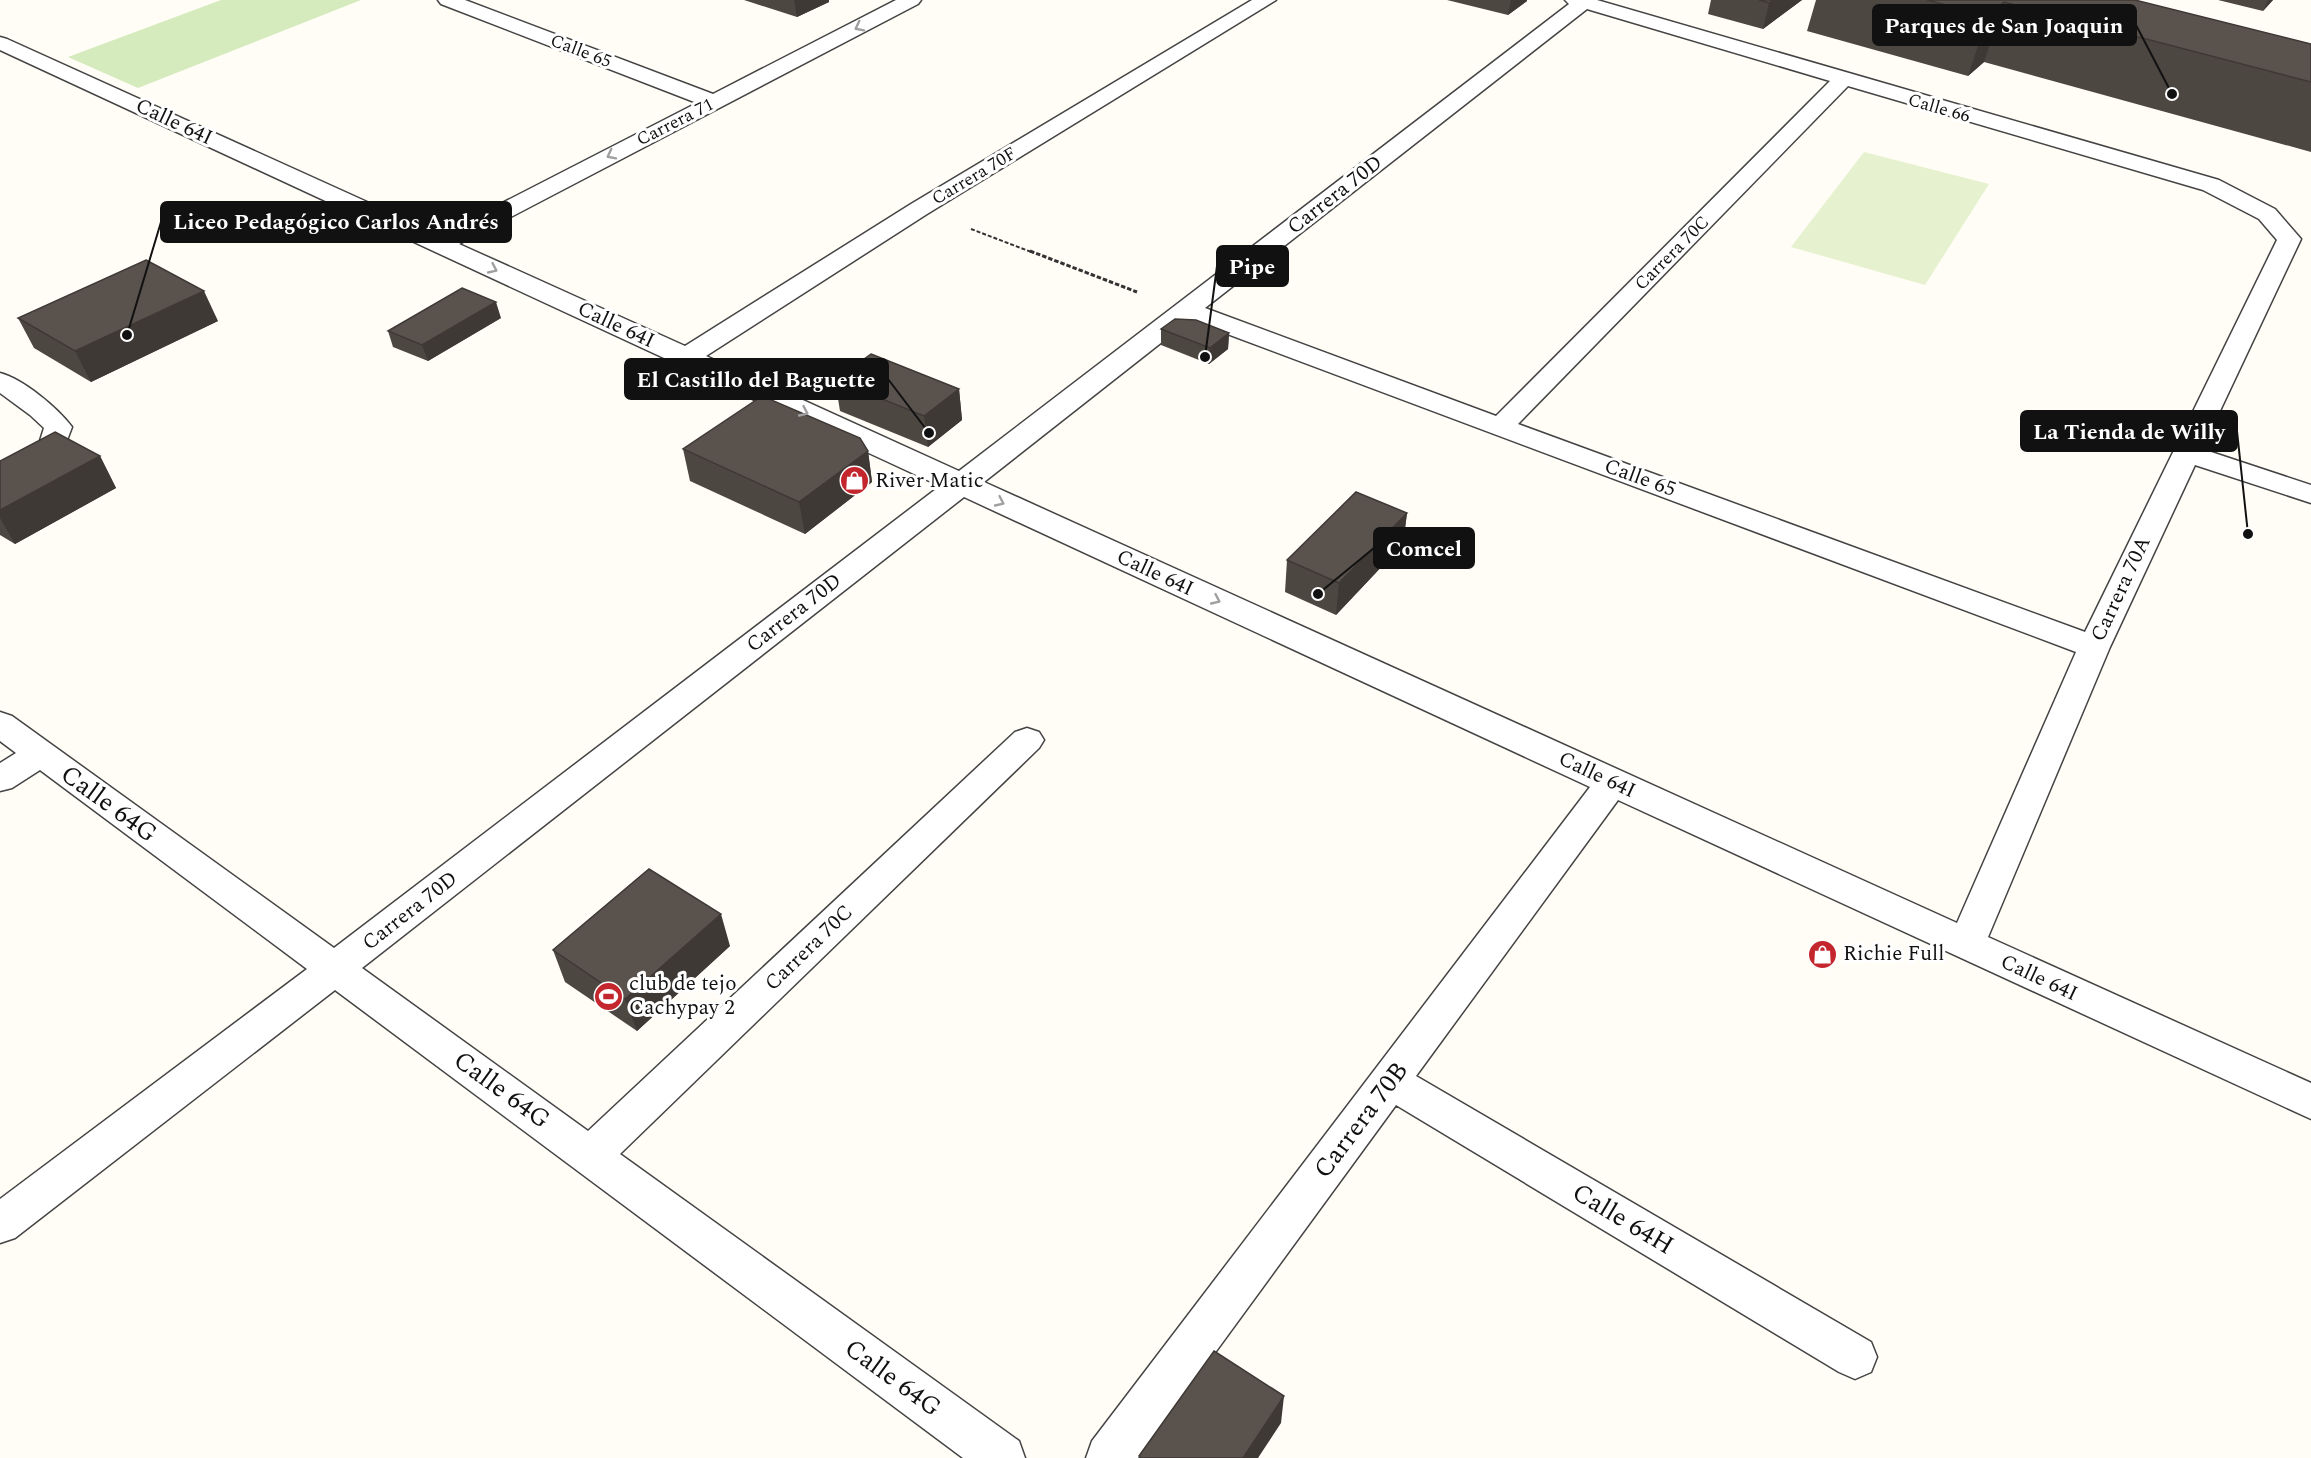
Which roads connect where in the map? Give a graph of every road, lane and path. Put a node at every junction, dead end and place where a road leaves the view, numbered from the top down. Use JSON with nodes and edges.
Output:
{"nodes":[{"id":1,"x":448,"y":0,"type":"edge"},
{"id":2,"x":911,"y":0,"type":"edge"},
{"id":3,"x":1266,"y":0,"type":"edge"},
{"id":4,"x":1582,"y":1,"type":"edge"},
{"id":5,"x":0,"y":43,"type":"edge"},
{"id":6,"x":1842,"y":80,"type":"junction"},
{"id":7,"x":714,"y":102,"type":"junction"},
{"id":8,"x":919,"y":209,"type":"junction"},
{"id":9,"x":2289,"y":239,"type":"joint"},
{"id":10,"x":440,"y":244,"type":"junction"},
{"id":11,"x":1186,"y":310,"type":"junction"},
{"id":12,"x":686,"y":357,"type":"junction"},
{"id":13,"x":0,"y":381,"type":"edge"},
{"id":14,"x":1501,"y":426,"type":"junction"},
{"id":15,"x":2186,"y":453,"type":"junction"},
{"id":16,"x":11,"y":480,"type":"edge"},
{"id":17,"x":962,"y":484,"type":"junction"},
{"id":18,"x":2311,"y":495,"type":"edge"},
{"id":19,"x":2094,"y":647,"type":"junction"},
{"id":20,"x":0,"y":724,"type":"edge"},
{"id":21,"x":1027,"y":740,"type":"dead end"},
{"id":22,"x":40,"y":754,"type":"junction"},
{"id":23,"x":0,"y":778,"type":"edge"},
{"id":24,"x":1613,"y":782,"type":"junction"},
{"id":25,"x":1966,"y":944,"type":"junction"},
{"id":26,"x":336,"y":969,"type":"junction"},
{"id":27,"x":1390,"y":1081,"type":"junction"},
{"id":28,"x":2311,"y":1102,"type":"edge"},
{"id":29,"x":591,"y":1155,"type":"junction"},
{"id":30,"x":0,"y":1224,"type":"edge"},
{"id":31,"x":1855,"y":1357,"type":"dead end"},
{"id":32,"x":1002,"y":1458,"type":"edge"},
{"id":33,"x":1109,"y":1458,"type":"edge"}],
"edges":[{"from":1,"to":7,"type":"street","name":"Calle 65"},
{"from":2,"to":7,"type":"street","name":"Carrera 71","one_way":true},
{"from":3,"to":8,"type":"street","name":"Carrera 70F"},
{"from":4,"to":6,"type":"street","name":"Calle 66"},
{"from":4,"to":11,"type":"street","name":"Carrera 70D"},
{"from":5,"to":10,"type":"street","name":"Calle 64I"},
{"from":6,"to":9,"type":"street","name":"Calle 66"},
{"from":6,"to":14,"type":"street","name":"Carrera 70C"},
{"from":7,"to":10,"type":"street","name":"Carrera 71","one_way":true},
{"from":8,"to":11,"type":"path"},
{"from":8,"to":12,"type":"street","name":"Carrera 70F"},
{"from":9,"to":15,"type":"street","name":"Carrera 70A"},
{"from":10,"to":12,"type":"street","name":"Calle 64I","one_way":true},
{"from":11,"to":14,"type":"street","name":"Calle 65"},
{"from":11,"to":17,"type":"street","name":"Carrera 70D"},
{"from":12,"to":17,"type":"street","name":"Calle 64I","one_way":true},
{"from":13,"to":16,"type":"street"},
{"from":14,"to":19,"type":"street","name":"Calle 65"},
{"from":15,"to":18,"type":"street"},
{"from":15,"to":19,"type":"street","name":"Carrera 70A"},
{"from":17,"to":24,"type":"street","name":"Calle 64I","one_way":true},
{"from":17,"to":26,"type":"street","name":"Carrera 70D"},
{"from":19,"to":25,"type":"street","name":"Carrera 70A"},
{"from":20,"to":22,"type":"street","name":"Calle 64G"},
{"from":21,"to":29,"type":"street","name":"Carrera 70C"},
{"from":22,"to":23,"type":"street"},
{"from":22,"to":26,"type":"street","name":"Calle 64G"},
{"from":24,"to":25,"type":"street","name":"Calle 64I"},
{"from":24,"to":27,"type":"street","name":"Carrera 70B"},
{"from":25,"to":28,"type":"street","name":"Calle 64I"},
{"from":26,"to":29,"type":"street","name":"Calle 64G"},
{"from":26,"to":30,"type":"street","name":"Carrera 70D"},
{"from":27,"to":31,"type":"street","name":"Calle 64H"},
{"from":27,"to":33,"type":"street","name":"Carrera 70B"},
{"from":29,"to":32,"type":"street","name":"Calle 64G"}]}
